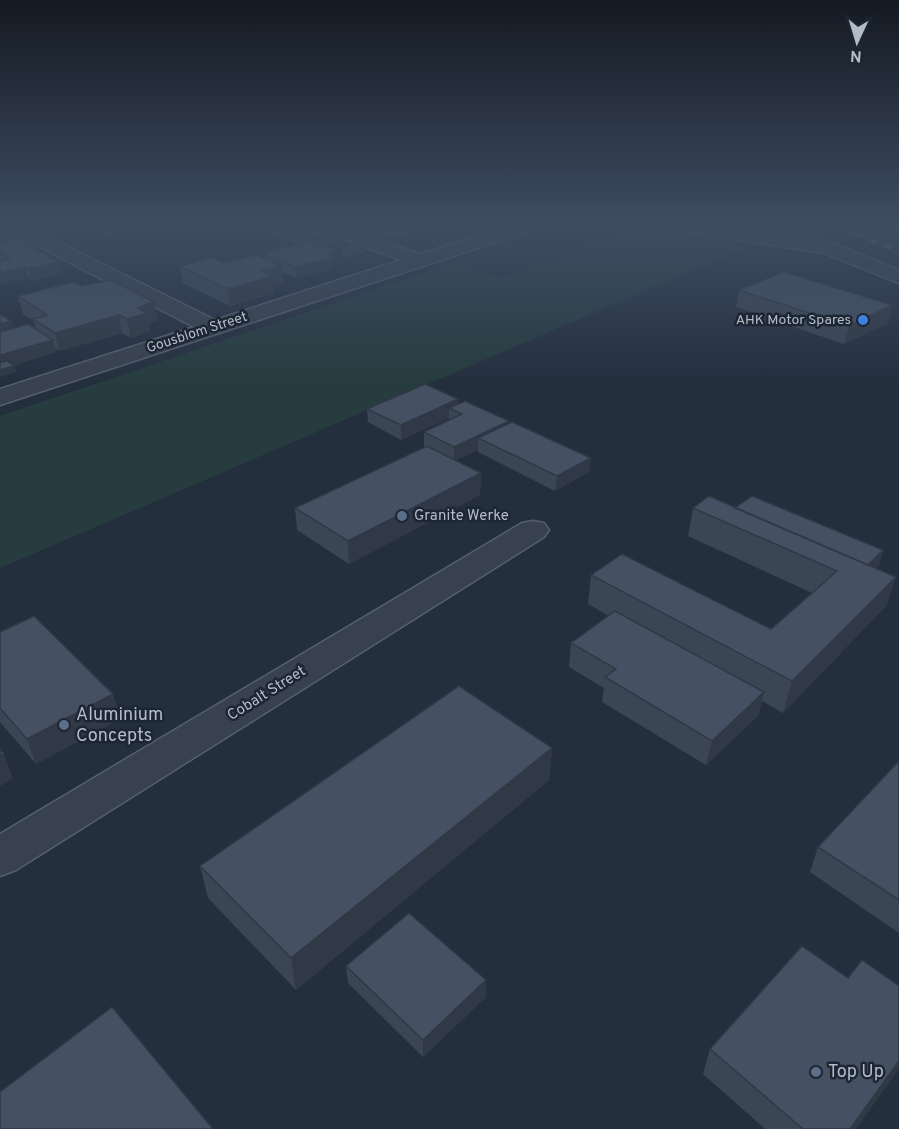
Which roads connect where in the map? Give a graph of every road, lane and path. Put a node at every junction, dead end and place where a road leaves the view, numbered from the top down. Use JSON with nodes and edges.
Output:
{"nodes":[{"id":1,"x":116,"y":278,"type":"edge"},
{"id":2,"x":364,"y":278,"type":"edge"},
{"id":3,"x":214,"y":327,"type":"junction"},
{"id":4,"x":0,"y":397,"type":"edge"},
{"id":5,"x":533,"y":530,"type":"dead end"},
{"id":6,"x":0,"y":857,"type":"edge"}],
"edges":[{"from":1,"to":3,"type":"street"},
{"from":2,"to":3,"type":"street","name":"Gousblom Street"},
{"from":3,"to":4,"type":"street","name":"Gousblom Street"},
{"from":5,"to":6,"type":"street","name":"Cobalt Street"}]}
